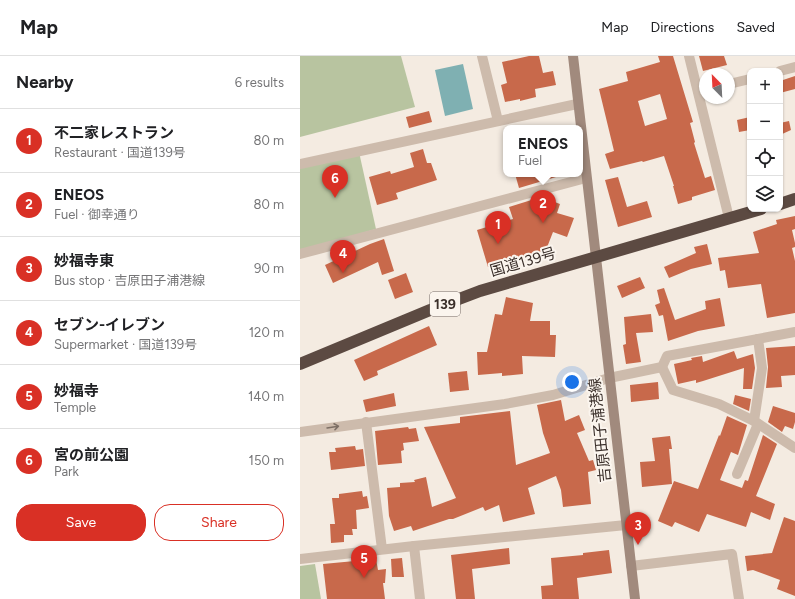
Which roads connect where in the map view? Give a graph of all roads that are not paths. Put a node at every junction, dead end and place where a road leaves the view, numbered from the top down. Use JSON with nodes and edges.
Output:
{"nodes":[{"id":1,"x":482,"y":56,"type":"edge"},
{"id":2,"x":572,"y":56,"type":"edge"},
{"id":3,"x":689,"y":56,"type":"edge"},
{"id":4,"x":795,"y":67,"type":"edge"},
{"id":5,"x":783,"y":70,"type":"edge"},
{"id":6,"x":747,"y":80,"type":"edge"},
{"id":7,"x":699,"y":83,"type":"edge"},
{"id":8,"x":735,"y":83,"type":"edge"},
{"id":9,"x":578,"y":104,"type":"junction"},
{"id":10,"x":705,"y":104,"type":"edge"},
{"id":11,"x":498,"y":121,"type":"junction"},
{"id":12,"x":580,"y":125,"type":"edge"},
{"id":13,"x":583,"y":150,"type":"edge"},
{"id":14,"x":300,"y":164,"type":"edge"},
{"id":15,"x":586,"y":178,"type":"junction"},
{"id":16,"x":795,"y":199,"type":"edge"},
{"id":17,"x":783,"y":203,"type":"edge"},
{"id":18,"x":750,"y":212,"type":"edge"},
{"id":19,"x":729,"y":218,"type":"junction"},
{"id":20,"x":300,"y":254,"type":"edge"},
{"id":21,"x":595,"y":258,"type":"junction"},
{"id":22,"x":795,"y":332,"type":"edge"},
{"id":23,"x":758,"y":339,"type":"junction"},
{"id":24,"x":301,"y":361,"type":"edge"},
{"id":25,"x":662,"y":367,"type":"junction"},
{"id":26,"x":610,"y":378,"type":"junction"},
{"id":27,"x":366,"y":422,"type":"junction"},
{"id":28,"x":756,"y":422,"type":"junction"},
{"id":29,"x":300,"y":432,"type":"edge"},
{"id":30,"x":795,"y":448,"type":"edge"},
{"id":31,"x":737,"y":474,"type":"dead end"},
{"id":32,"x":626,"y":525,"type":"junction"},
{"id":33,"x":414,"y":546,"type":"junction"},
{"id":34,"x":382,"y":550,"type":"junction"},
{"id":35,"x":300,"y":559,"type":"edge"},
{"id":36,"x":631,"y":566,"type":"junction"},
{"id":37,"x":420,"y":599,"type":"edge"},
{"id":38,"x":635,"y":599,"type":"edge"},
{"id":39,"x":739,"y":599,"type":"edge"}],
"edges":[{"from":1,"to":11,"type":"street"},
{"from":2,"to":9,"type":"main road","name":"吉原田子浦港線"},
{"from":3,"to":7,"type":"street"},
{"from":4,"to":5,"type":"street"},
{"from":6,"to":8,"type":"street"},
{"from":9,"to":11,"type":"street"},
{"from":9,"to":12,"type":"main road","name":"吉原田子浦港線"},
{"from":10,"to":19,"type":"street"},
{"from":11,"to":14,"type":"street"},
{"from":13,"to":15,"type":"main road","name":"吉原田子浦港線"},
{"from":15,"to":20,"type":"street"},
{"from":15,"to":21,"type":"main road","name":"吉原田子浦港線"},
{"from":16,"to":17,"type":"highway"},
{"from":18,"to":19,"type":"highway","name":"国道139号","number":"139"},
{"from":19,"to":21,"type":"highway","name":"国道139号","number":"139"},
{"from":21,"to":24,"type":"highway","name":"国道139号","number":"139"},
{"from":21,"to":26,"type":"main road","name":"吉原田子浦港線"},
{"from":22,"to":23,"type":"street"},
{"from":23,"to":25,"type":"street"},
{"from":23,"to":28,"type":"street"},
{"from":25,"to":26,"type":"street"},
{"from":25,"to":28,"type":"street"},
{"from":26,"to":27,"type":"street"},
{"from":26,"to":32,"type":"main road","name":"吉原田子浦港線"},
{"from":29,"to":27,"type":"street","one_way":true},
{"from":27,"to":34,"type":"street"},
{"from":28,"to":30,"type":"street"},
{"from":28,"to":31,"type":"street"},
{"from":32,"to":33,"type":"street"},
{"from":32,"to":36,"type":"main road","name":"吉原田子浦港線"},
{"from":33,"to":34,"type":"street"},
{"from":33,"to":37,"type":"street"},
{"from":34,"to":35,"type":"street"},
{"from":36,"to":38,"type":"main road","name":"吉原田子浦港線"},
{"from":36,"to":39,"type":"street"}]}
